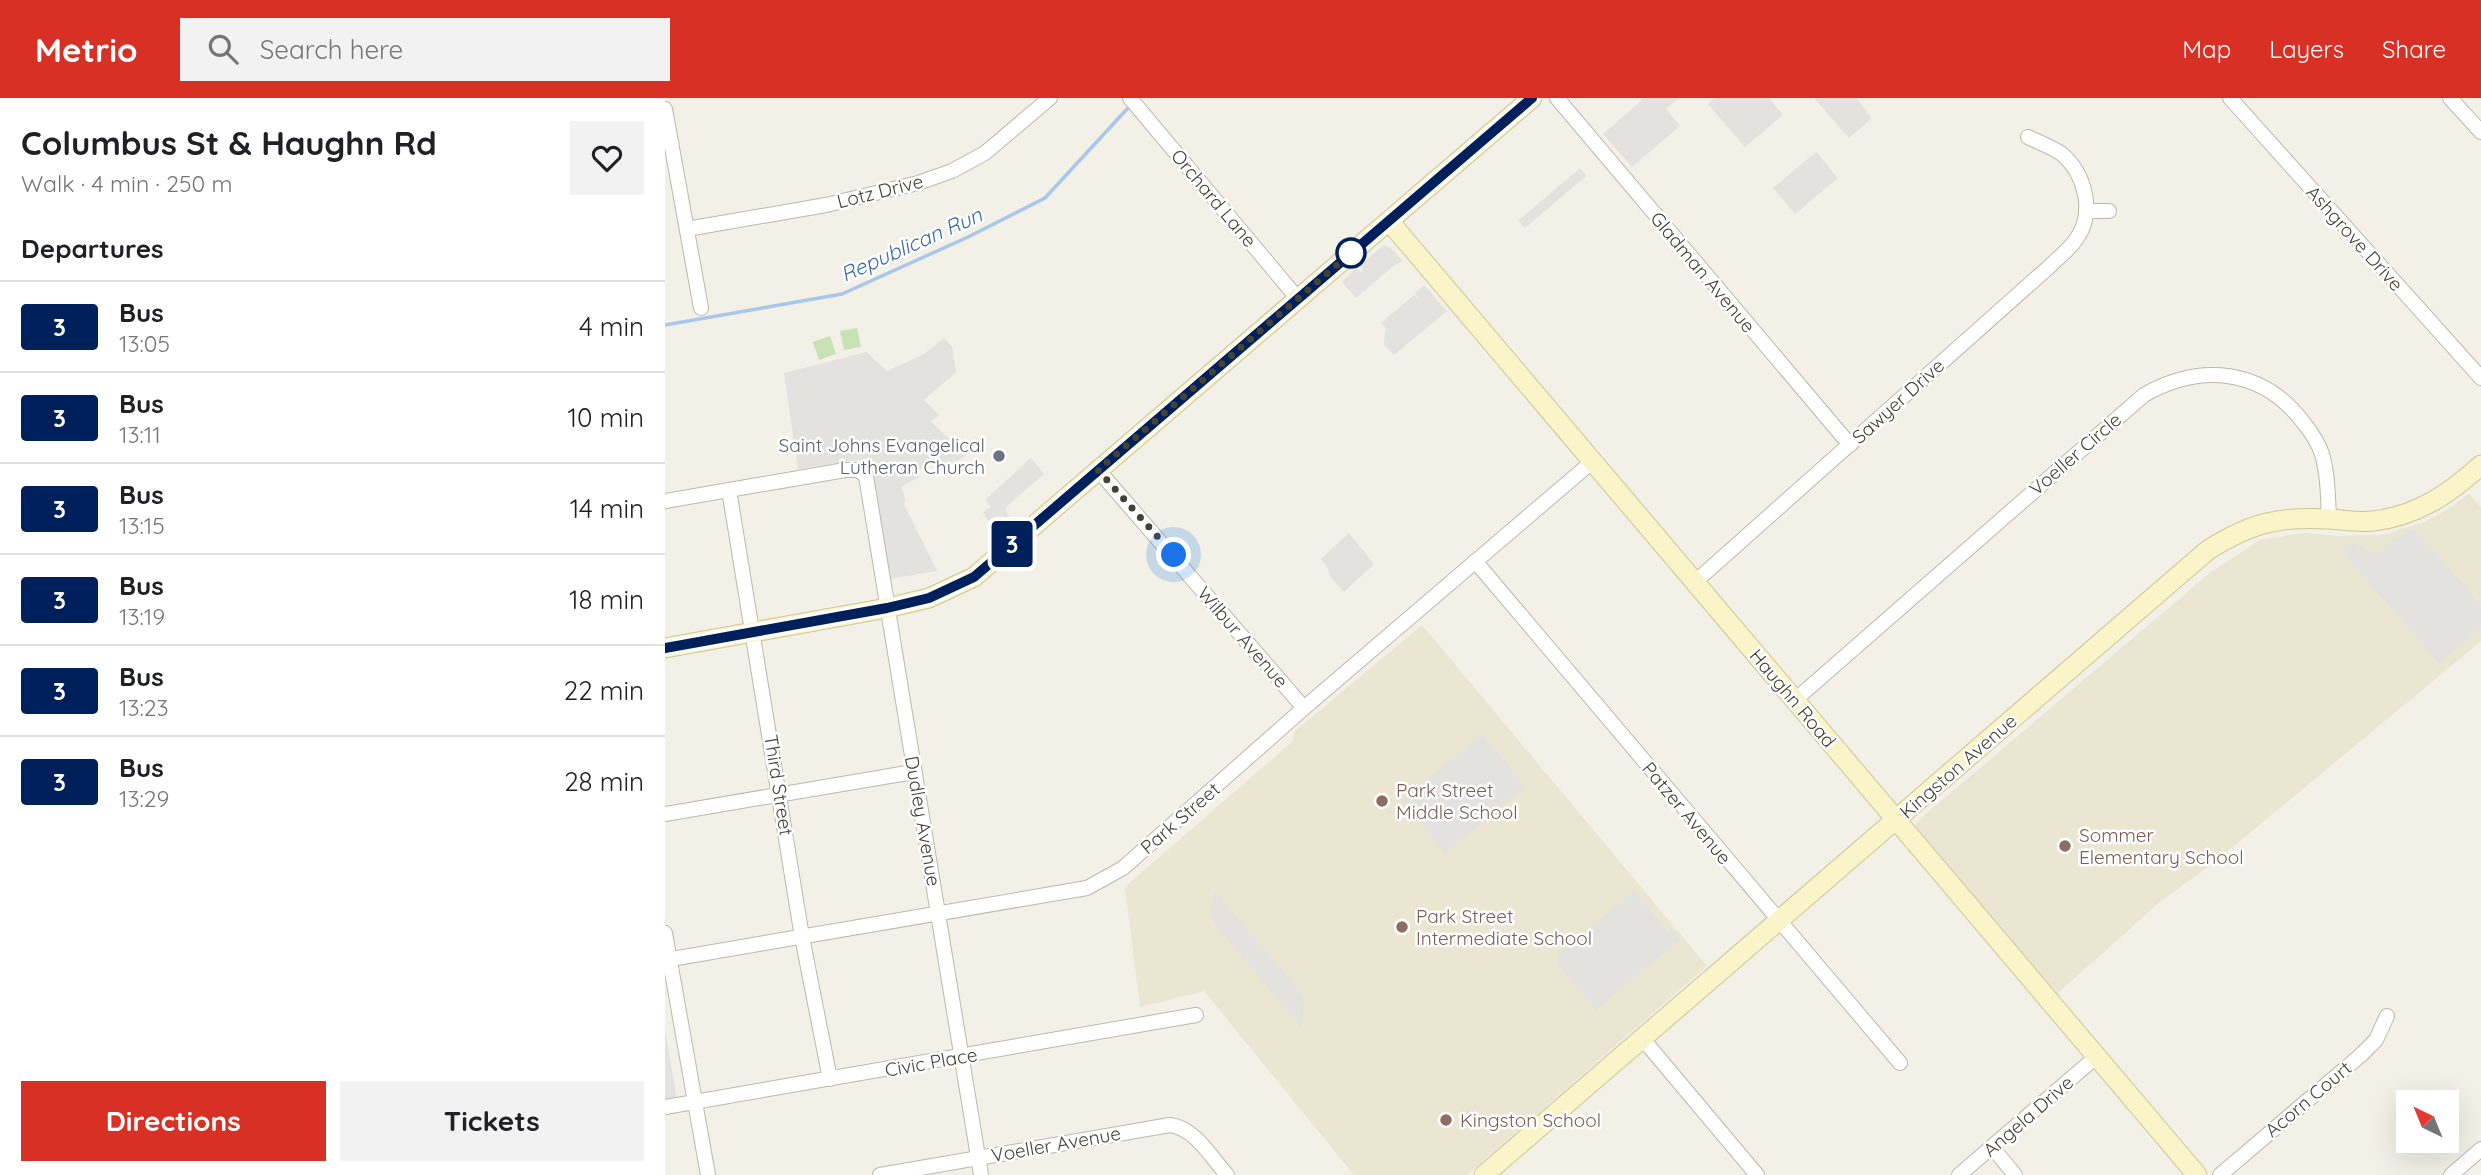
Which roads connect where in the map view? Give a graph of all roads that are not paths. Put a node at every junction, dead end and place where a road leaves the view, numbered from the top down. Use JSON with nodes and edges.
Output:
{"nodes":[{"id":1,"x":1050,"y":98,"type":"edge"},
{"id":2,"x":1130,"y":98,"type":"edge"},
{"id":3,"x":1532,"y":98,"type":"edge"},
{"id":4,"x":1557,"y":98,"type":"edge"},
{"id":5,"x":2230,"y":98,"type":"edge"},
{"id":6,"x":2451,"y":98,"type":"edge"},
{"id":7,"x":665,"y":109,"type":"edge"},
{"id":8,"x":2481,"y":132,"type":"edge"},
{"id":9,"x":2028,"y":137,"type":"dead end"},
{"id":10,"x":670,"y":161,"type":"edge"},
{"id":11,"x":2086,"y":211,"type":"junction"},
{"id":12,"x":2109,"y":211,"type":"dead end"},
{"id":13,"x":1389,"y":221,"type":"junction"},
{"id":14,"x":687,"y":229,"type":"junction"},
{"id":15,"x":1298,"y":299,"type":"junction"},
{"id":16,"x":701,"y":307,"type":"dead end"},
{"id":17,"x":2481,"y":378,"type":"edge"},
{"id":18,"x":1850,"y":445,"type":"junction"},
{"id":19,"x":1593,"y":461,"type":"junction"},
{"id":20,"x":2481,"y":465,"type":"edge"},
{"id":21,"x":1098,"y":470,"type":"junction"},
{"id":22,"x":729,"y":490,"type":"junction"},
{"id":23,"x":665,"y":501,"type":"edge"},
{"id":24,"x":2329,"y":519,"type":"junction"},
{"id":25,"x":1475,"y":561,"type":"junction"},
{"id":26,"x":1695,"y":582,"type":"junction"},
{"id":27,"x":887,"y":608,"type":"junction"},
{"id":28,"x":754,"y":632,"type":"junction"},
{"id":29,"x":665,"y":648,"type":"edge"},
{"id":30,"x":1795,"y":700,"type":"junction"},
{"id":31,"x":1304,"y":708,"type":"junction"},
{"id":32,"x":913,"y":772,"type":"junction"},
{"id":33,"x":780,"y":795,"type":"junction"},
{"id":34,"x":665,"y":814,"type":"edge"},
{"id":35,"x":1896,"y":820,"type":"junction"},
{"id":36,"x":940,"y":914,"type":"junction"},
{"id":37,"x":1779,"y":920,"type":"junction"},
{"id":38,"x":665,"y":933,"type":"edge"},
{"id":39,"x":802,"y":937,"type":"junction"},
{"id":40,"x":667,"y":960,"type":"edge"},
{"id":41,"x":1196,"y":1014,"type":"dead end"},
{"id":42,"x":2387,"y":1016,"type":"dead end"},
{"id":43,"x":1642,"y":1038,"type":"junction"},
{"id":44,"x":963,"y":1056,"type":"junction"},
{"id":45,"x":2096,"y":1057,"type":"junction"},
{"id":46,"x":1900,"y":1063,"type":"dead end"},
{"id":47,"x":829,"y":1079,"type":"junction"},
{"id":48,"x":694,"y":1101,"type":"junction"},
{"id":49,"x":665,"y":1107,"type":"edge"},
{"id":50,"x":1991,"y":1147,"type":"junction"},
{"id":51,"x":2481,"y":1149,"type":"edge"},
{"id":52,"x":978,"y":1158,"type":"junction"},
{"id":53,"x":1492,"y":1172,"type":"edge"},
{"id":54,"x":708,"y":1175,"type":"edge"},
{"id":55,"x":880,"y":1175,"type":"edge"},
{"id":56,"x":981,"y":1175,"type":"edge"},
{"id":57,"x":1227,"y":1175,"type":"edge"},
{"id":58,"x":1757,"y":1175,"type":"edge"},
{"id":59,"x":1959,"y":1175,"type":"edge"},
{"id":60,"x":2015,"y":1175,"type":"edge"},
{"id":61,"x":2197,"y":1175,"type":"edge"},
{"id":62,"x":2220,"y":1175,"type":"edge"},
{"id":63,"x":2451,"y":1175,"type":"edge"}],
"edges":[{"from":1,"to":14,"type":"street","name":"Lotz Drive"},
{"from":2,"to":15,"type":"street","name":"Orchard Lane"},
{"from":3,"to":13,"type":"street"},
{"from":4,"to":18,"type":"street","name":"Gladman Avenue"},
{"from":5,"to":17,"type":"street","name":"Ashgrove Drive"},
{"from":6,"to":8,"type":"street"},
{"from":7,"to":10,"type":"street"},
{"from":9,"to":11,"type":"street"},
{"from":10,"to":14,"type":"street"},
{"from":11,"to":12,"type":"street"},
{"from":11,"to":18,"type":"street","name":"Sawyer Drive"},
{"from":13,"to":15,"type":"street"},
{"from":13,"to":19,"type":"street","name":"Haughn Road"},
{"from":14,"to":16,"type":"street"},
{"from":15,"to":21,"type":"street"},
{"from":18,"to":26,"type":"street","name":"Sawyer Drive"},
{"from":19,"to":25,"type":"street","name":"Park Street"},
{"from":19,"to":26,"type":"street","name":"Haughn Road"},
{"from":20,"to":24,"type":"street","name":"Kingston Avenue"},
{"from":21,"to":27,"type":"street"},
{"from":21,"to":31,"type":"street","name":"Wilbur Avenue"},
{"from":22,"to":23,"type":"street"},
{"from":22,"to":27,"type":"street","name":"Dudley Avenue"},
{"from":22,"to":28,"type":"street","name":"Third Street"},
{"from":24,"to":30,"type":"street","name":"Voeller Circle"},
{"from":24,"to":35,"type":"street","name":"Kingston Avenue"},
{"from":25,"to":31,"type":"street","name":"Park Street"},
{"from":25,"to":37,"type":"street","name":"Patzer Avenue"},
{"from":26,"to":30,"type":"street","name":"Haughn Road"},
{"from":27,"to":28,"type":"street"},
{"from":27,"to":32,"type":"street","name":"Dudley Avenue"},
{"from":28,"to":29,"type":"street"},
{"from":28,"to":33,"type":"street","name":"Third Street"},
{"from":30,"to":35,"type":"street","name":"Haughn Road"},
{"from":31,"to":36,"type":"street","name":"Park Street"},
{"from":32,"to":33,"type":"street"},
{"from":32,"to":36,"type":"street","name":"Dudley Avenue"},
{"from":33,"to":34,"type":"street"},
{"from":33,"to":39,"type":"street","name":"Third Street"},
{"from":35,"to":37,"type":"street","name":"Kingston Avenue"},
{"from":35,"to":45,"type":"street","name":"Haughn Road"},
{"from":36,"to":39,"type":"street","name":"Park Street"},
{"from":36,"to":44,"type":"street","name":"Dudley Avenue"},
{"from":37,"to":43,"type":"street","name":"Kingston Avenue"},
{"from":37,"to":46,"type":"street","name":"Patzer Avenue"},
{"from":38,"to":40,"type":"street"},
{"from":39,"to":40,"type":"street","name":"Park Street"},
{"from":39,"to":47,"type":"street","name":"Third Street"},
{"from":40,"to":48,"type":"street"},
{"from":41,"to":44,"type":"street","name":"Civic Place"},
{"from":42,"to":62,"type":"street","name":"Acorn Court"},
{"from":43,"to":53,"type":"street","name":"Kingston Avenue"},
{"from":43,"to":58,"type":"street"},
{"from":44,"to":47,"type":"street","name":"Civic Place"},
{"from":44,"to":52,"type":"street","name":"Dudley Avenue"},
{"from":45,"to":50,"type":"street","name":"Angela Drive"},
{"from":45,"to":61,"type":"street","name":"Haughn Road"},
{"from":47,"to":48,"type":"street","name":"Civic Place"},
{"from":48,"to":49,"type":"street","name":"Civic Place"},
{"from":48,"to":54,"type":"street"},
{"from":50,"to":59,"type":"street","name":"Angela Drive"},
{"from":50,"to":60,"type":"street"},
{"from":51,"to":63,"type":"street"},
{"from":52,"to":55,"type":"street","name":"Voeller Avenue"},
{"from":52,"to":56,"type":"street","name":"Dudley Avenue"},
{"from":52,"to":57,"type":"street","name":"Voeller Avenue"}]}
